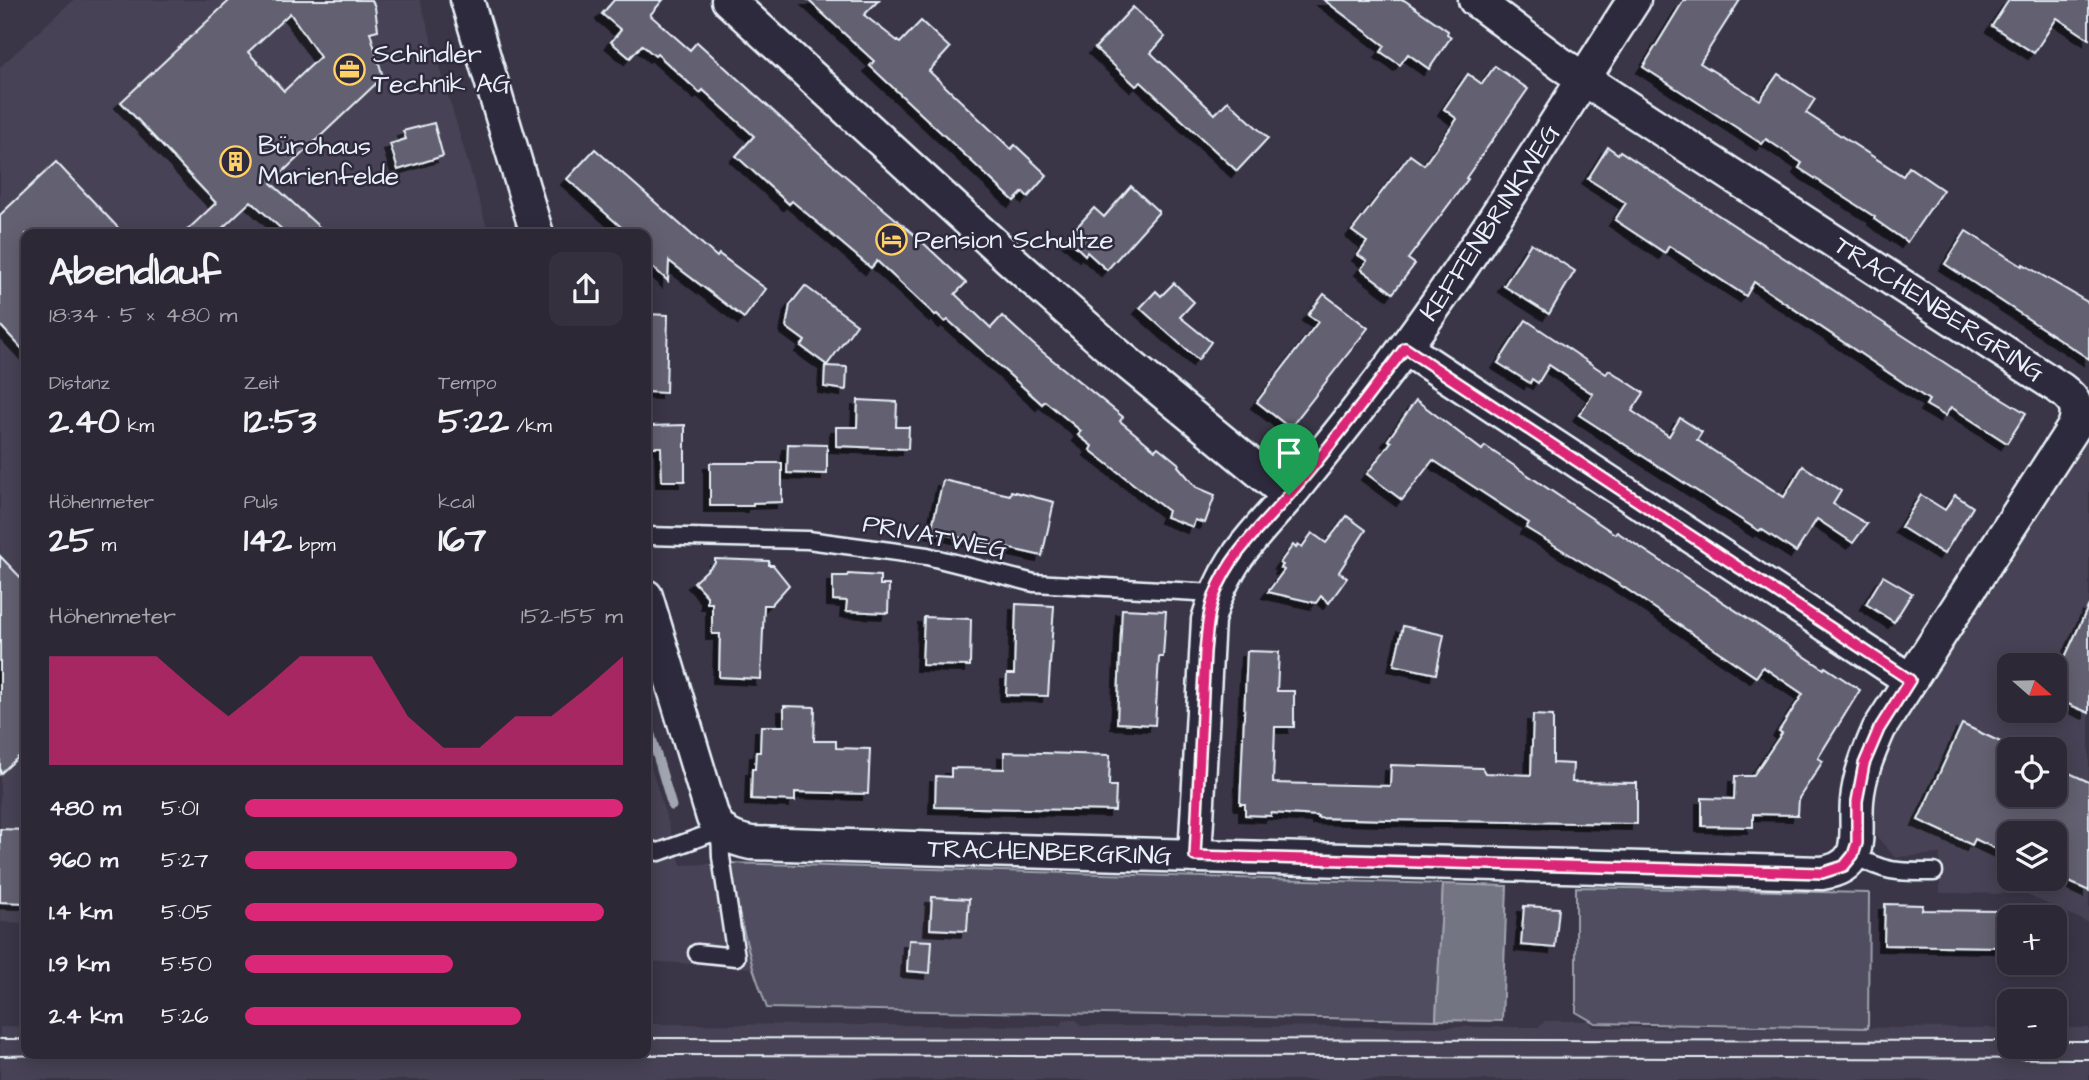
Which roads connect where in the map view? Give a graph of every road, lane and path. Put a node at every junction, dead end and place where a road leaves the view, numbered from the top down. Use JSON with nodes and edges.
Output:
{"nodes":[{"id":1,"x":467,"y":0,"type":"edge"},
{"id":2,"x":728,"y":0,"type":"edge"},
{"id":3,"x":1475,"y":0,"type":"edge"},
{"id":4,"x":1634,"y":0,"type":"edge"},
{"id":5,"x":1584,"y":78,"type":"junction"},
{"id":6,"x":536,"y":229,"type":"edge"},
{"id":7,"x":1405,"y":348,"type":"junction"},
{"id":8,"x":1289,"y":495,"type":"junction"},
{"id":9,"x":651,"y":536,"type":"edge"},
{"id":10,"x":1215,"y":593,"type":"junction"},
{"id":11,"x":651,"y":613,"type":"edge"},
{"id":12,"x":1910,"y":680,"type":"junction"},
{"id":13,"x":720,"y":830,"type":"junction"},
{"id":14,"x":651,"y":850,"type":"edge"},
{"id":15,"x":1853,"y":855,"type":"junction"},
{"id":16,"x":1195,"y":856,"type":"junction"},
{"id":17,"x":1934,"y":872,"type":"dead end"},
{"id":18,"x":697,"y":953,"type":"dead end"}],
"edges":[{"from":1,"to":6,"type":"street"},
{"from":2,"to":8,"type":"street"},
{"from":3,"to":5,"type":"street","name":"TRACHENBERGRING"},
{"from":4,"to":5,"type":"street","name":"KEFFENBRINKWEG"},
{"from":5,"to":7,"type":"street","name":"KEFFENBRINKWEG"},
{"from":5,"to":12,"type":"street","name":"TRACHENBERGRING"},
{"from":7,"to":8,"type":"street","name":"KEFFENBRINKWEG"},
{"from":7,"to":12,"type":"street"},
{"from":8,"to":10,"type":"street","name":"KEFFENBRINKWEG"},
{"from":9,"to":10,"type":"lane","name":"PRIVATWEG"},
{"from":10,"to":16,"type":"street","name":"KEFFENBRINKWEG"},
{"from":11,"to":13,"type":"street"},
{"from":12,"to":15,"type":"street","name":"TRACHENBERGRING"},
{"from":13,"to":14,"type":"lane"},
{"from":13,"to":16,"type":"street","name":"TRACHENBERGRING"},
{"from":13,"to":18,"type":"lane"},
{"from":15,"to":16,"type":"street","name":"TRACHENBERGRING"},
{"from":15,"to":17,"type":"lane"}]}
